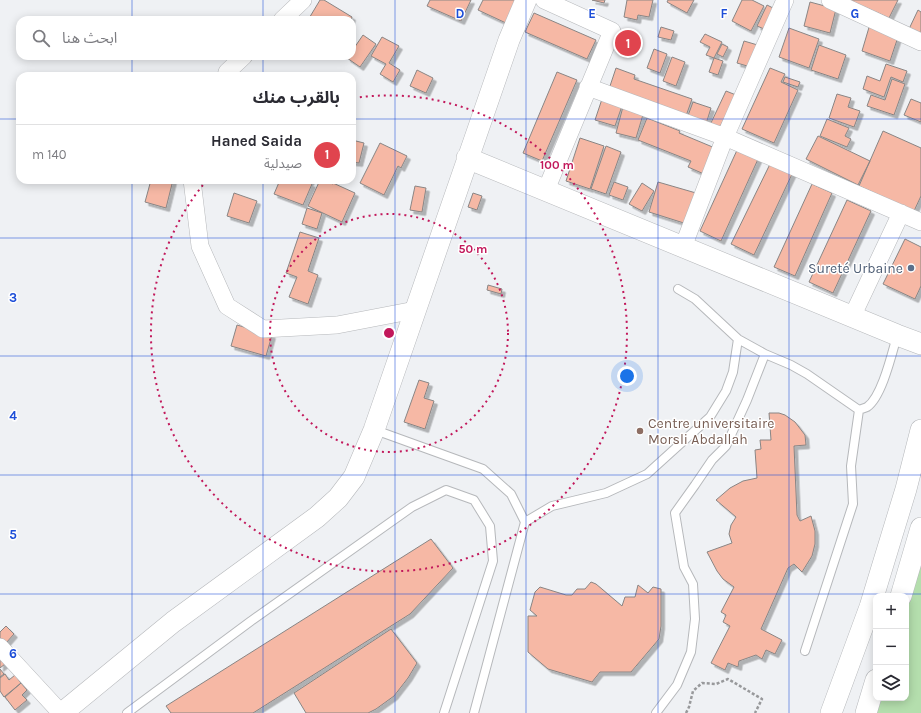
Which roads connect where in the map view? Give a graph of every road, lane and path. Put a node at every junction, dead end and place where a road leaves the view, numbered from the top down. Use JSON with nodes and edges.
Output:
{"nodes":[{"id":1,"x":303,"y":0,"type":"edge"},
{"id":2,"x":526,"y":0,"type":"edge"},
{"id":3,"x":544,"y":0,"type":"edge"},
{"id":4,"x":785,"y":0,"type":"edge"},
{"id":5,"x":830,"y":0,"type":"edge"},
{"id":6,"x":286,"y":16,"type":"edge"},
{"id":7,"x":921,"y":42,"type":"edge"},
{"id":8,"x":240,"y":60,"type":"edge"},
{"id":9,"x":227,"y":72,"type":"edge"},
{"id":10,"x":588,"y":87,"type":"junction"},
{"id":11,"x":725,"y":137,"type":"junction"},
{"id":12,"x":467,"y":158,"type":"junction"},
{"id":13,"x":192,"y":184,"type":"edge"},
{"id":14,"x":546,"y":190,"type":"junction"},
{"id":15,"x":901,"y":213,"type":"junction"},
{"id":16,"x":921,"y":222,"type":"edge"},
{"id":17,"x":684,"y":247,"type":"junction"},
{"id":18,"x":678,"y":289,"type":"dead end"},
{"id":19,"x":414,"y":310,"type":"junction"},
{"id":20,"x":852,"y":317,"type":"junction"},
{"id":21,"x":897,"y":335,"type":"junction"},
{"id":22,"x":738,"y":339,"type":"junction"},
{"id":23,"x":921,"y":344,"type":"edge"},
{"id":24,"x":765,"y":354,"type":"junction"},
{"id":25,"x":859,"y":410,"type":"junction"},
{"id":26,"x":374,"y":430,"type":"junction"},
{"id":27,"x":921,"y":430,"type":"edge"},
{"id":28,"x":525,"y":522,"type":"junction"},
{"id":29,"x":921,"y":528,"type":"edge"},
{"id":30,"x":902,"y":593,"type":"edge"},
{"id":31,"x":0,"y":647,"type":"edge"},
{"id":32,"x":805,"y":651,"type":"dead end"},
{"id":33,"x":873,"y":690,"type":"edge"},
{"id":34,"x":62,"y":713,"type":"edge"},
{"id":35,"x":127,"y":713,"type":"edge"},
{"id":36,"x":444,"y":713,"type":"edge"},
{"id":37,"x":474,"y":713,"type":"edge"},
{"id":38,"x":656,"y":713,"type":"edge"},
{"id":39,"x":686,"y":713,"type":"edge"},
{"id":40,"x":755,"y":713,"type":"edge"},
{"id":41,"x":831,"y":713,"type":"edge"},
{"id":42,"x":866,"y":713,"type":"edge"}],
"edges":[{"from":1,"to":6,"type":"street"},
{"from":2,"to":12,"type":"street"},
{"from":3,"to":10,"type":"street"},
{"from":4,"to":11,"type":"street"},
{"from":5,"to":7,"type":"street"},
{"from":8,"to":9,"type":"street"},
{"from":10,"to":11,"type":"street"},
{"from":10,"to":14,"type":"street"},
{"from":11,"to":15,"type":"street"},
{"from":11,"to":17,"type":"street"},
{"from":12,"to":14,"type":"street"},
{"from":12,"to":19,"type":"street"},
{"from":13,"to":19,"type":"street"},
{"from":14,"to":17,"type":"street"},
{"from":15,"to":16,"type":"street"},
{"from":15,"to":20,"type":"street"},
{"from":17,"to":20,"type":"street"},
{"from":18,"to":22,"type":"lane"},
{"from":19,"to":26,"type":"street"},
{"from":20,"to":21,"type":"street"},
{"from":21,"to":23,"type":"street"},
{"from":21,"to":25,"type":"lane"},
{"from":22,"to":24,"type":"lane"},
{"from":22,"to":28,"type":"lane"},
{"from":24,"to":25,"type":"lane"},
{"from":24,"to":38,"type":"lane"},
{"from":25,"to":32,"type":"lane"},
{"from":26,"to":28,"type":"lane"},
{"from":26,"to":34,"type":"street"},
{"from":27,"to":41,"type":"street"},
{"from":28,"to":37,"type":"lane"},
{"from":29,"to":30,"type":"street"},
{"from":31,"to":34,"type":"street"},
{"from":33,"to":42,"type":"street"},
{"from":35,"to":36,"type":"lane"},
{"from":39,"to":40,"type":"path"}]}
